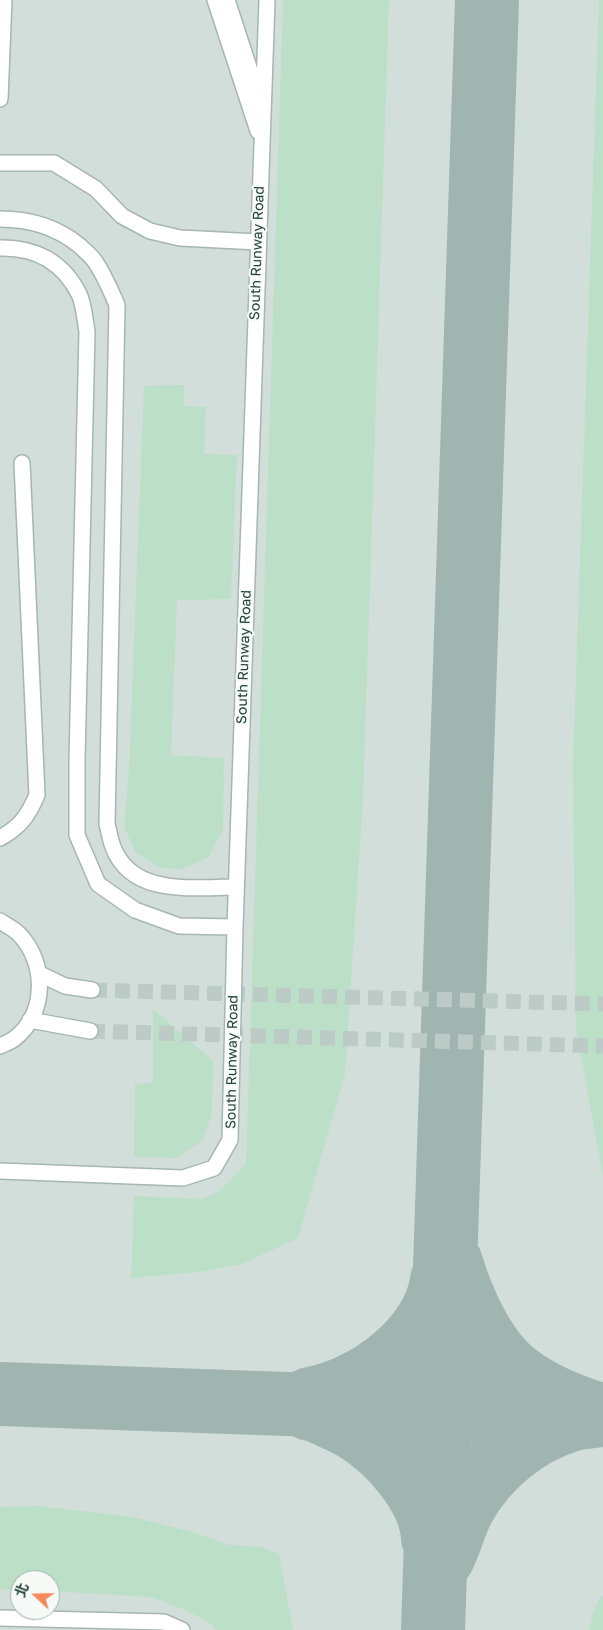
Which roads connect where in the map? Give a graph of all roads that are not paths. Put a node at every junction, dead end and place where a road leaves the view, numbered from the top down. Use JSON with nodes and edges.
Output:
{"nodes":[{"id":1,"x":4,"y":0,"type":"edge"},
{"id":2,"x":215,"y":0,"type":"edge"},
{"id":3,"x":227,"y":0,"type":"edge"},
{"id":4,"x":267,"y":0,"type":"edge"},
{"id":5,"x":0,"y":99,"type":"edge"},
{"id":6,"x":263,"y":104,"type":"junction"},
{"id":7,"x":262,"y":142,"type":"junction"},
{"id":8,"x":0,"y":163,"type":"edge"},
{"id":9,"x":0,"y":219,"type":"edge"},
{"id":10,"x":258,"y":242,"type":"junction"},
{"id":11,"x":0,"y":248,"type":"edge"},
{"id":12,"x":22,"y":463,"type":"dead end"},
{"id":13,"x":0,"y":838,"type":"edge"},
{"id":14,"x":236,"y":887,"type":"junction"},
{"id":15,"x":0,"y":921,"type":"edge"},
{"id":16,"x":235,"y":927,"type":"junction"},
{"id":17,"x":40,"y":974,"type":"junction"},
{"id":18,"x":92,"y":990,"type":"tunnel mouth"},
{"id":19,"x":30,"y":1020,"type":"junction"},
{"id":20,"x":90,"y":1030,"type":"tunnel mouth"},
{"id":21,"x":0,"y":1046,"type":"edge"},
{"id":22,"x":0,"y":1171,"type":"edge"},
{"id":23,"x":0,"y":1618,"type":"edge"},
{"id":24,"x":182,"y":1630,"type":"edge"}],
"edges":[{"from":1,"to":5,"type":"lane"},
{"from":2,"to":7,"type":"lane","name":"South Runway Road"},
{"from":3,"to":6,"type":"lane","name":"South Runway Road"},
{"from":4,"to":6,"type":"lane","name":"South Runway Road"},
{"from":6,"to":7,"type":"lane","name":"South Runway Road"},
{"from":7,"to":10,"type":"lane","name":"South Runway Road"},
{"from":8,"to":10,"type":"lane"},
{"from":9,"to":14,"type":"lane"},
{"from":10,"to":14,"type":"lane","name":"South Runway Road"},
{"from":11,"to":16,"type":"lane"},
{"from":12,"to":13,"type":"lane"},
{"from":14,"to":16,"type":"lane","name":"South Runway Road"},
{"from":15,"to":17,"type":"lane"},
{"from":16,"to":22,"type":"lane","name":"South Runway Road"},
{"from":17,"to":18,"type":"lane"},
{"from":17,"to":19,"type":"lane"},
{"from":19,"to":20,"type":"lane"},
{"from":19,"to":21,"type":"lane"},
{"from":23,"to":24,"type":"lane"}]}
